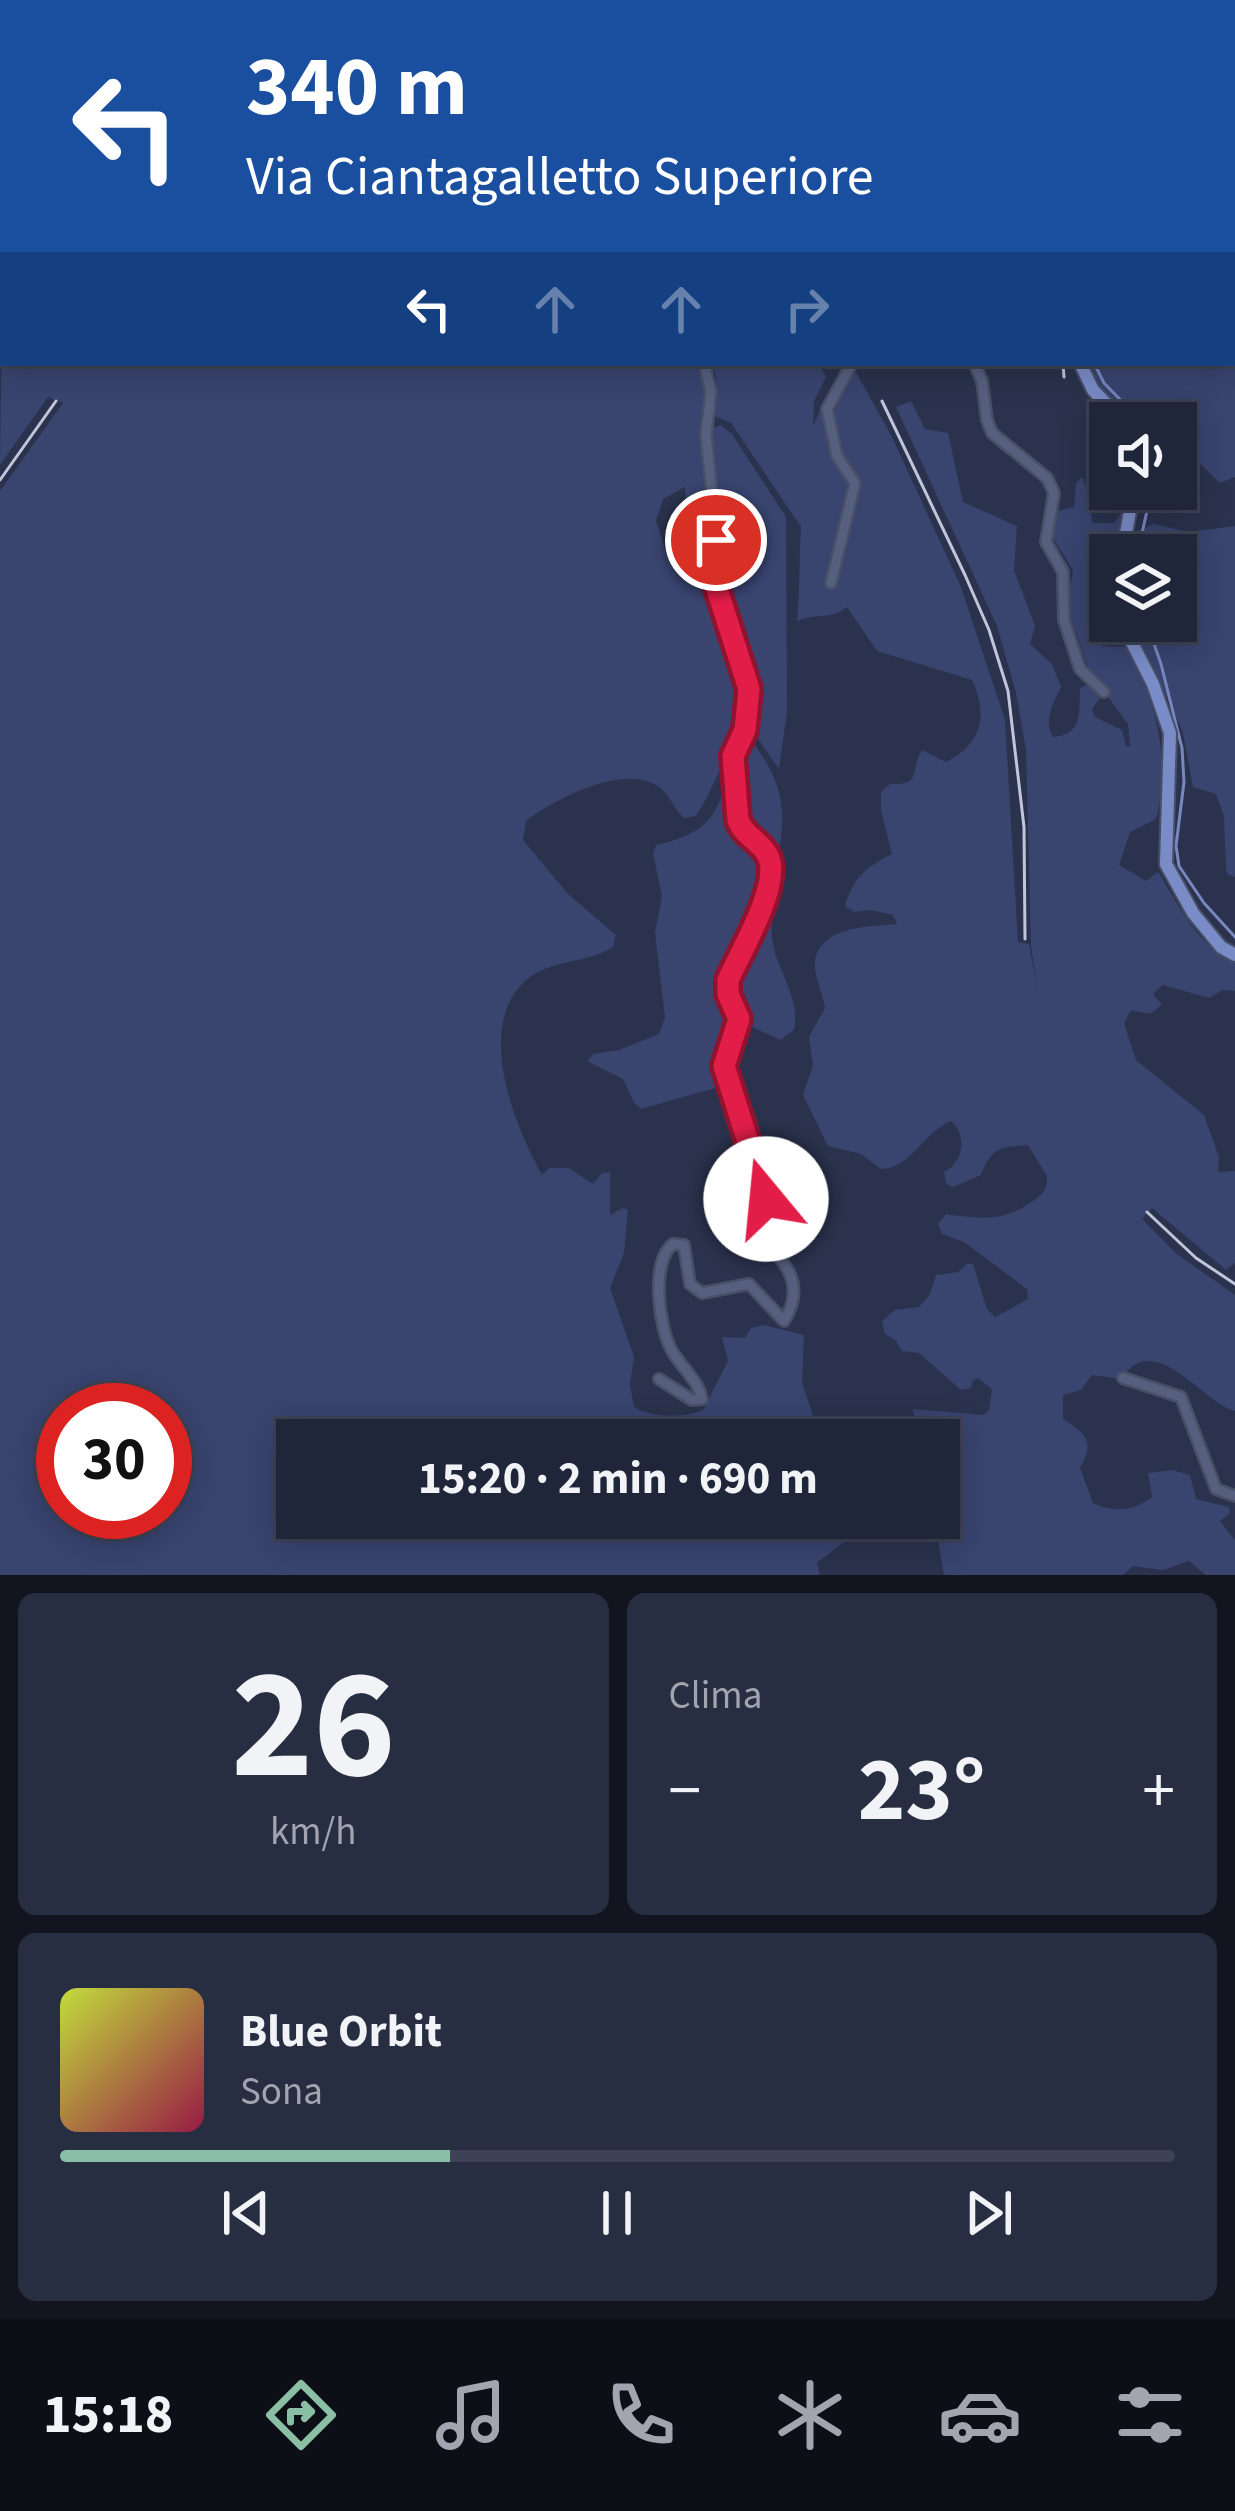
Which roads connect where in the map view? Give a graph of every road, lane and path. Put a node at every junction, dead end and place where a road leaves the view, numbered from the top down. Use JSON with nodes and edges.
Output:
{"nodes":[{"id":1,"x":705,"y":366,"type":"edge"},
{"id":2,"x":849,"y":366,"type":"edge"},
{"id":3,"x":975,"y":366,"type":"edge"},
{"id":4,"x":1082,"y":366,"type":"edge"},
{"id":5,"x":1105,"y":402,"type":"edge"},
{"id":6,"x":831,"y":583,"type":"dead end"},
{"id":7,"x":1132,"y":642,"type":"edge"},
{"id":8,"x":1104,"y":692,"type":"dead end"},
{"id":9,"x":733,"y":756,"type":"junction"},
{"id":10,"x":724,"y":771,"type":"dead end"},
{"id":11,"x":1235,"y":955,"type":"edge"},
{"id":12,"x":1123,"y":1378,"type":"dead end"},
{"id":13,"x":659,"y":1379,"type":"dead end"},
{"id":14,"x":1235,"y":1496,"type":"edge"}],
"edges":[{"from":1,"to":9,"type":"street"},
{"from":2,"to":6,"type":"street"},
{"from":3,"to":8,"type":"street"},
{"from":4,"to":5,"type":"main road"},
{"from":7,"to":11,"type":"main road"},
{"from":9,"to":10,"type":"street"},
{"from":9,"to":13,"type":"street"},
{"from":12,"to":14,"type":"street"}]}
